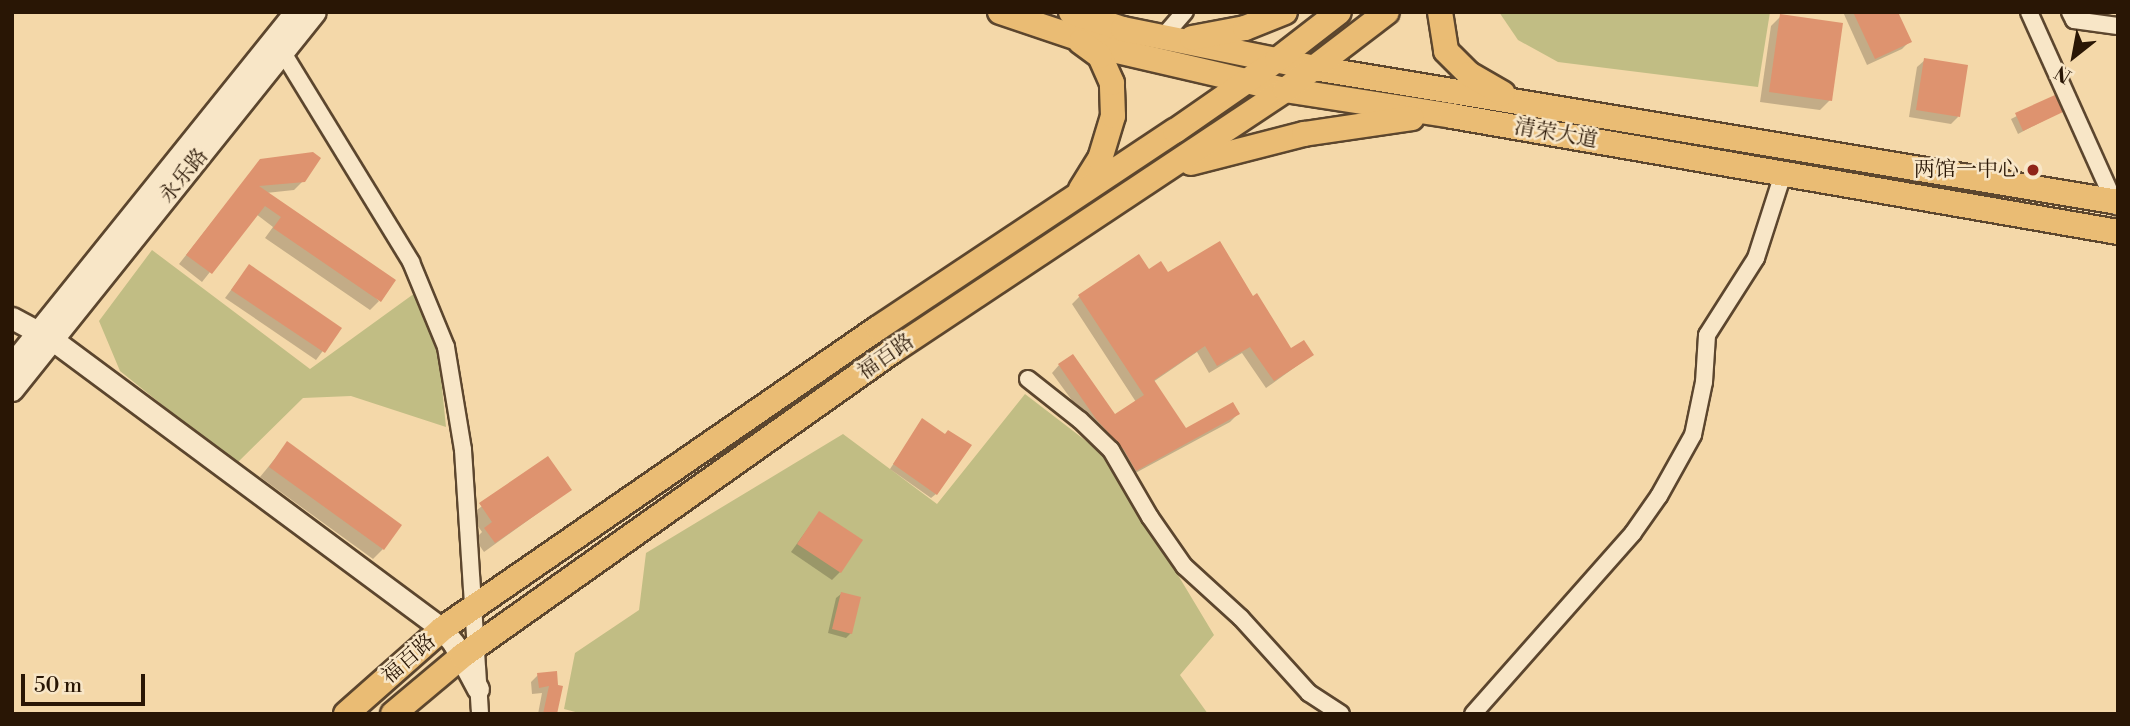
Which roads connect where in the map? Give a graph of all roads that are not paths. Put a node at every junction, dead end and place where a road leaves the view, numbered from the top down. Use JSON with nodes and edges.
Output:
{"nodes":[{"id":1,"x":295,"y":12,"type":"edge"},
{"id":2,"x":315,"y":12,"type":"edge"},
{"id":3,"x":1000,"y":12,"type":"edge"},
{"id":4,"x":1071,"y":12,"type":"edge"},
{"id":5,"x":1185,"y":12,"type":"edge"},
{"id":6,"x":1285,"y":12,"type":"edge"},
{"id":7,"x":1339,"y":12,"type":"edge"},
{"id":8,"x":1387,"y":12,"type":"edge"},
{"id":9,"x":1440,"y":12,"type":"edge"},
{"id":10,"x":2029,"y":12,"type":"edge"},
{"id":11,"x":2070,"y":12,"type":"edge"},
{"id":12,"x":2118,"y":26,"type":"edge"},
{"id":13,"x":1075,"y":38,"type":"junction"},
{"id":14,"x":1164,"y":38,"type":"junction"},
{"id":15,"x":279,"y":45,"type":"junction"},
{"id":16,"x":1277,"y":60,"type":"junction"},
{"id":17,"x":1314,"y":68,"type":"junction"},
{"id":18,"x":1248,"y":81,"type":"junction"},
{"id":19,"x":1285,"y":90,"type":"junction"},
{"id":20,"x":1516,"y":102,"type":"junction"},
{"id":21,"x":1452,"y":116,"type":"junction"},
{"id":22,"x":1783,"y":174,"type":"junction"},
{"id":23,"x":1154,"y":178,"type":"junction"},
{"id":24,"x":1070,"y":202,"type":"junction"},
{"id":25,"x":2117,"y":205,"type":"edge"},
{"id":26,"x":2118,"y":232,"type":"edge"},
{"id":27,"x":12,"y":318,"type":"edge"},
{"id":28,"x":45,"y":336,"type":"junction"},
{"id":29,"x":12,"y":364,"type":"edge"},
{"id":30,"x":1028,"y":379,"type":"dead end"},
{"id":31,"x":12,"y":390,"type":"edge"},
{"id":32,"x":473,"y":608,"type":"junction"},
{"id":33,"x":442,"y":629,"type":"junction"},
{"id":34,"x":469,"y":652,"type":"junction"},
{"id":35,"x":478,"y":689,"type":"joint"},
{"id":36,"x":346,"y":714,"type":"edge"},
{"id":37,"x":393,"y":714,"type":"edge"},
{"id":38,"x":480,"y":714,"type":"edge"},
{"id":39,"x":1342,"y":714,"type":"edge"},
{"id":40,"x":1473,"y":714,"type":"edge"}],
"edges":[{"from":1,"to":15,"type":"street","name":"永乐路"},
{"from":2,"to":15,"type":"street","name":"永乐路"},
{"from":3,"to":13,"type":"main road","name":"清荣大道"},
{"from":4,"to":14,"type":"main road","name":"清荣大道"},
{"from":5,"to":14,"type":"street"},
{"from":6,"to":14,"type":"main road"},
{"from":7,"to":16,"type":"main road","name":"福百路"},
{"from":8,"to":17,"type":"main road","name":"福百路"},
{"from":9,"to":20,"type":"main road"},
{"from":10,"to":25,"type":"street"},
{"from":11,"to":12,"type":"street"},
{"from":13,"to":18,"type":"main road","name":"清荣大道"},
{"from":13,"to":24,"type":"main road"},
{"from":14,"to":16,"type":"main road","name":"清荣大道"},
{"from":15,"to":28,"type":"street","name":"永乐路"},
{"from":15,"to":32,"type":"street"},
{"from":16,"to":17,"type":"main road","name":"清荣大道"},
{"from":16,"to":18,"type":"main road","name":"福百路"},
{"from":17,"to":19,"type":"main road","name":"福百路"},
{"from":17,"to":20,"type":"main road","name":"清荣大道"},
{"from":18,"to":19,"type":"main road","name":"清荣大道"},
{"from":18,"to":24,"type":"main road","name":"福百路"},
{"from":19,"to":21,"type":"main road","name":"清荣大道"},
{"from":19,"to":23,"type":"main road","name":"福百路"},
{"from":20,"to":25,"type":"main road","name":"清荣大道"},
{"from":21,"to":22,"type":"main road","name":"清荣大道"},
{"from":21,"to":23,"type":"main road"},
{"from":22,"to":26,"type":"main road","name":"清荣大道"},
{"from":22,"to":40,"type":"street"},
{"from":23,"to":34,"type":"main road","name":"福百路"},
{"from":24,"to":32,"type":"main road","name":"福百路"},
{"from":27,"to":28,"type":"street"},
{"from":28,"to":29,"type":"street"},
{"from":28,"to":31,"type":"street"},
{"from":28,"to":33,"type":"street"},
{"from":30,"to":39,"type":"street"},
{"from":32,"to":33,"type":"main road","name":"福百路"},
{"from":32,"to":34,"type":"street"},
{"from":33,"to":34,"type":"street"},
{"from":33,"to":36,"type":"main road","name":"福百路"},
{"from":34,"to":35,"type":"street"},
{"from":34,"to":37,"type":"main road","name":"福百路"},
{"from":35,"to":38,"type":"street"}]}
